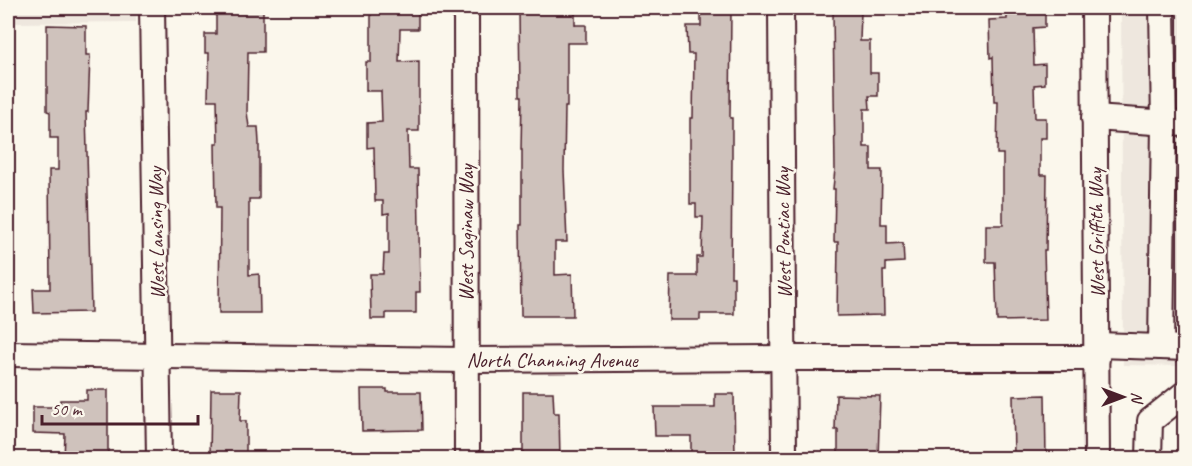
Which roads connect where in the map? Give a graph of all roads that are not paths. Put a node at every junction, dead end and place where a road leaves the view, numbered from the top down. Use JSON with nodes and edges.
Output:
{"nodes":[{"id":1,"x":152,"y":8,"type":"edge"},
{"id":2,"x":466,"y":8,"type":"edge"},
{"id":3,"x":781,"y":8,"type":"edge"},
{"id":4,"x":1094,"y":8,"type":"edge"},
{"id":5,"x":1162,"y":8,"type":"edge"},
{"id":6,"x":1094,"y":118,"type":"junction"},
{"id":7,"x":1174,"y":123,"type":"edge"},
{"id":8,"x":1173,"y":347,"type":"edge"},
{"id":9,"x":1097,"y":352,"type":"junction"},
{"id":10,"x":8,"y":354,"type":"edge"},
{"id":11,"x":159,"y":355,"type":"junction"},
{"id":12,"x":784,"y":358,"type":"junction"},
{"id":13,"x":466,"y":360,"type":"junction"},
{"id":14,"x":1185,"y":394,"type":"edge"},
{"id":15,"x":159,"y":459,"type":"edge"},
{"id":16,"x":467,"y":459,"type":"edge"},
{"id":17,"x":784,"y":459,"type":"edge"},
{"id":18,"x":1097,"y":459,"type":"edge"},
{"id":19,"x":1149,"y":459,"type":"edge"}],
"edges":[{"from":1,"to":11,"type":"street","name":"West Lansing Way"},
{"from":2,"to":13,"type":"street","name":"West Saginaw Way"},
{"from":3,"to":12,"type":"street","name":"West Pontiac Way"},
{"from":4,"to":6,"type":"street","name":"West Griffith Way"},
{"from":5,"to":7,"type":"street"},
{"from":6,"to":7,"type":"street"},
{"from":6,"to":9,"type":"street","name":"West Griffith Way"},
{"from":7,"to":8,"type":"street"},
{"from":8,"to":9,"type":"street","name":"North Channing Avenue"},
{"from":9,"to":12,"type":"street","name":"North Channing Avenue"},
{"from":9,"to":18,"type":"street","name":"West Griffith Way"},
{"from":10,"to":11,"type":"street","name":"North Channing Avenue"},
{"from":11,"to":13,"type":"street","name":"North Channing Avenue"},
{"from":11,"to":15,"type":"street","name":"West Lansing Way"},
{"from":12,"to":13,"type":"street","name":"North Channing Avenue"},
{"from":12,"to":17,"type":"street","name":"West Pontiac Way"},
{"from":13,"to":16,"type":"street","name":"West Saginaw Way"},
{"from":14,"to":19,"type":"street"}]}
